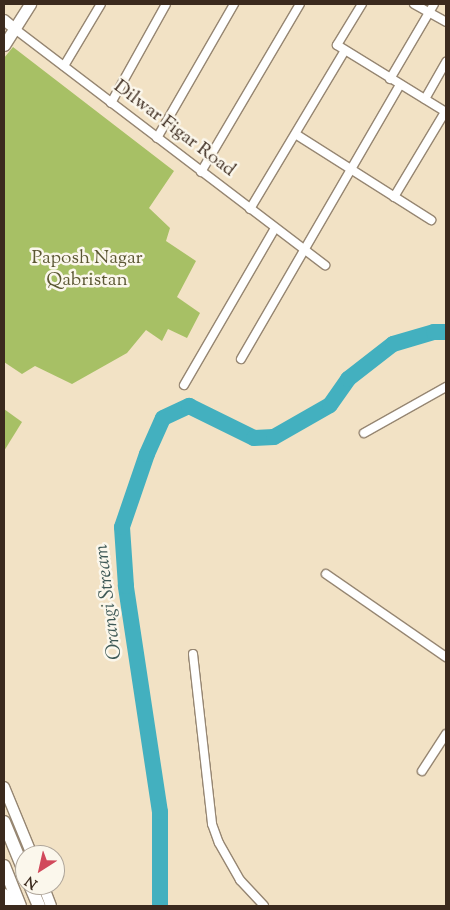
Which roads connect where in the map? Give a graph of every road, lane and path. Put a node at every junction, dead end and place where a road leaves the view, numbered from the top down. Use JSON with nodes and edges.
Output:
{"nodes":[{"id":1,"x":30,"y":4,"type":"edge"},
{"id":2,"x":101,"y":4,"type":"edge"},
{"id":3,"x":166,"y":4,"type":"edge"},
{"id":4,"x":234,"y":4,"type":"edge"},
{"id":5,"x":300,"y":4,"type":"edge"},
{"id":6,"x":362,"y":4,"type":"edge"},
{"id":7,"x":414,"y":4,"type":"edge"},
{"id":8,"x":434,"y":4,"type":"edge"},
{"id":9,"x":429,"y":12,"type":"junction"},
{"id":10,"x":4,"y":20,"type":"edge"},
{"id":11,"x":446,"y":22,"type":"edge"},
{"id":12,"x":15,"y":29,"type":"junction"},
{"id":13,"x":4,"y":45,"type":"edge"},
{"id":14,"x":344,"y":52,"type":"junction"},
{"id":15,"x":446,"y":62,"type":"edge"},
{"id":16,"x":64,"y":66,"type":"junction"},
{"id":17,"x":390,"y":79,"type":"junction"},
{"id":18,"x":400,"y":85,"type":"junction"},
{"id":19,"x":425,"y":99,"type":"junction"},
{"id":20,"x":111,"y":103,"type":"junction"},
{"id":21,"x":446,"y":112,"type":"edge"},
{"id":22,"x":297,"y":135,"type":"junction"},
{"id":23,"x":157,"y":138,"type":"junction"},
{"id":24,"x":351,"y":170,"type":"junction"},
{"id":25,"x":201,"y":172,"type":"junction"},
{"id":26,"x":394,"y":197,"type":"junction"},
{"id":27,"x":250,"y":209,"type":"junction"},
{"id":28,"x":431,"y":220,"type":"dead end"},
{"id":29,"x":275,"y":228,"type":"junction"},
{"id":30,"x":303,"y":250,"type":"junction"},
{"id":31,"x":325,"y":265,"type":"dead end"},
{"id":32,"x":241,"y":359,"type":"dead end"},
{"id":33,"x":184,"y":385,"type":"dead end"},
{"id":34,"x":446,"y":387,"type":"edge"},
{"id":35,"x":364,"y":433,"type":"dead end"},
{"id":36,"x":326,"y":574,"type":"dead end"},
{"id":37,"x":193,"y":654,"type":"dead end"},
{"id":38,"x":446,"y":657,"type":"edge"},
{"id":39,"x":446,"y":734,"type":"edge"},
{"id":40,"x":422,"y":770,"type":"dead end"},
{"id":41,"x":4,"y":787,"type":"edge"},
{"id":42,"x":4,"y":822,"type":"edge"},
{"id":43,"x":28,"y":845,"type":"edge"},
{"id":44,"x":15,"y":849,"type":"edge"},
{"id":45,"x":4,"y":866,"type":"edge"},
{"id":46,"x":4,"y":894,"type":"edge"},
{"id":47,"x":9,"y":906,"type":"edge"},
{"id":48,"x":20,"y":906,"type":"edge"},
{"id":49,"x":264,"y":906,"type":"edge"}],
"edges":[{"from":1,"to":12,"type":"main road"},
{"from":2,"to":16,"type":"street"},
{"from":3,"to":20,"type":"street"},
{"from":4,"to":23,"type":"street"},
{"from":5,"to":25,"type":"street"},
{"from":6,"to":14,"type":"street"},
{"from":7,"to":9,"type":"street"},
{"from":8,"to":9,"type":"street"},
{"from":9,"to":11,"type":"street"},
{"from":9,"to":17,"type":"street"},
{"from":10,"to":12,"type":"street","name":"Dilwar Figar Road"},
{"from":12,"to":13,"type":"main road"},
{"from":12,"to":16,"type":"street","name":"Dilwar Figar Road"},
{"from":14,"to":17,"type":"street"},
{"from":14,"to":22,"type":"street"},
{"from":15,"to":19,"type":"street"},
{"from":16,"to":20,"type":"street","name":"Dilwar Figar Road"},
{"from":17,"to":18,"type":"street"},
{"from":18,"to":19,"type":"street"},
{"from":18,"to":24,"type":"street"},
{"from":19,"to":21,"type":"street"},
{"from":20,"to":23,"type":"street","name":"Dilwar Figar Road"},
{"from":21,"to":26,"type":"street"},
{"from":22,"to":24,"type":"street"},
{"from":22,"to":27,"type":"street"},
{"from":23,"to":25,"type":"street","name":"Dilwar Figar Road"},
{"from":24,"to":26,"type":"street"},
{"from":24,"to":30,"type":"street"},
{"from":25,"to":27,"type":"street","name":"Dilwar Figar Road"},
{"from":26,"to":28,"type":"street"},
{"from":27,"to":29,"type":"street","name":"Dilwar Figar Road"},
{"from":29,"to":30,"type":"street","name":"Dilwar Figar Road"},
{"from":29,"to":33,"type":"street"},
{"from":30,"to":31,"type":"street","name":"Dilwar Figar Road"},
{"from":30,"to":32,"type":"street"},
{"from":34,"to":35,"type":"street"},
{"from":36,"to":38,"type":"street"},
{"from":37,"to":49,"type":"street"},
{"from":39,"to":40,"type":"street"},
{"from":41,"to":43,"type":"street"},
{"from":42,"to":44,"type":"main road"},
{"from":45,"to":48,"type":"main road"},
{"from":46,"to":47,"type":"street"}]}
